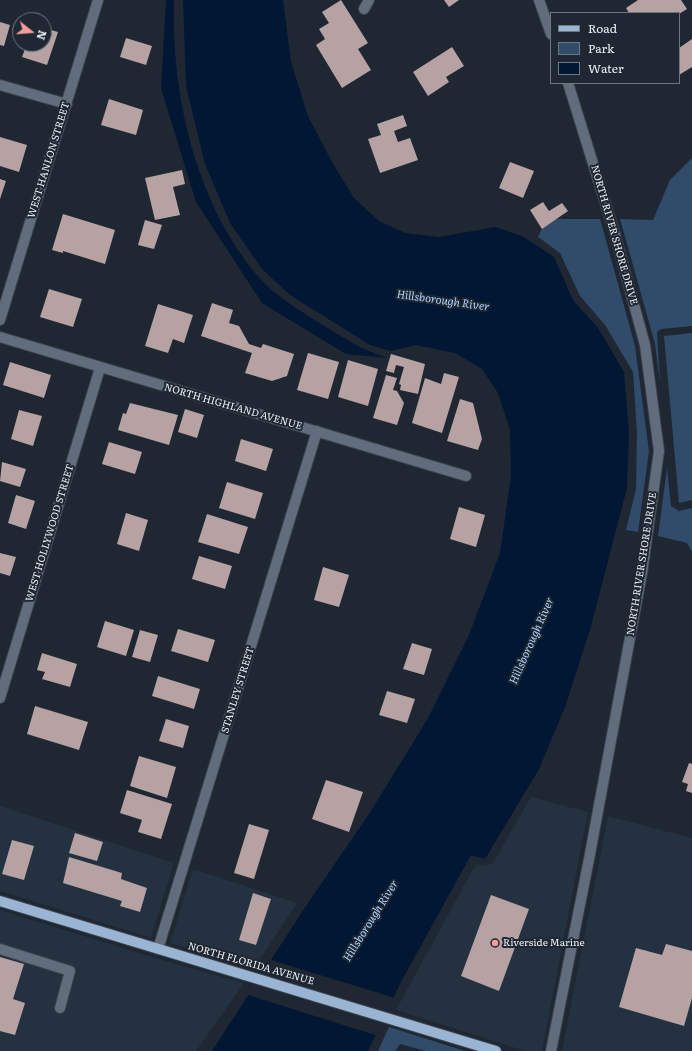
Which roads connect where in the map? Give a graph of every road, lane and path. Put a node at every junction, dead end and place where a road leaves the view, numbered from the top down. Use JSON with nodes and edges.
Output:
{"nodes":[{"id":1,"x":98,"y":0,"type":"edge"},
{"id":2,"x":539,"y":0,"type":"edge"},
{"id":3,"x":550,"y":31,"type":"edge"},
{"id":4,"x":568,"y":84,"type":"edge"},
{"id":5,"x":0,"y":85,"type":"edge"},
{"id":6,"x":67,"y":104,"type":"junction"},
{"id":7,"x":0,"y":320,"type":"edge"},
{"id":8,"x":0,"y":337,"type":"edge"},
{"id":9,"x":100,"y":368,"type":"junction"},
{"id":10,"x":317,"y":431,"type":"junction"},
{"id":11,"x":466,"y":476,"type":"dead end"},
{"id":12,"x":0,"y":698,"type":"edge"},
{"id":13,"x":0,"y":900,"type":"edge"},
{"id":14,"x":0,"y":949,"type":"edge"},
{"id":15,"x":158,"y":949,"type":"junction"},
{"id":16,"x":60,"y":1008,"type":"dead end"},
{"id":17,"x":496,"y":1051,"type":"edge"},
{"id":18,"x":552,"y":1051,"type":"edge"}],
"edges":[{"from":1,"to":6,"type":"street","name":"WEST HANLON STREET"},
{"from":2,"to":3,"type":"street"},
{"from":4,"to":18,"type":"street","name":"NORTH RIVER SHORE DRIVE"},
{"from":5,"to":6,"type":"street"},
{"from":6,"to":7,"type":"street","name":"WEST HANLON STREET"},
{"from":8,"to":9,"type":"street","name":"NORTH HIGHLAND AVENUE"},
{"from":9,"to":10,"type":"street","name":"NORTH HIGHLAND AVENUE"},
{"from":9,"to":12,"type":"street","name":"WEST HOLLYWOOD STREET"},
{"from":10,"to":11,"type":"street","name":"NORTH HIGHLAND AVENUE"},
{"from":10,"to":15,"type":"street","name":"STANLEY STREET"},
{"from":13,"to":15,"type":"main road","name":"NORTH FLORIDA AVENUE"},
{"from":14,"to":16,"type":"street"},
{"from":15,"to":17,"type":"main road","name":"NORTH FLORIDA AVENUE"}]}
